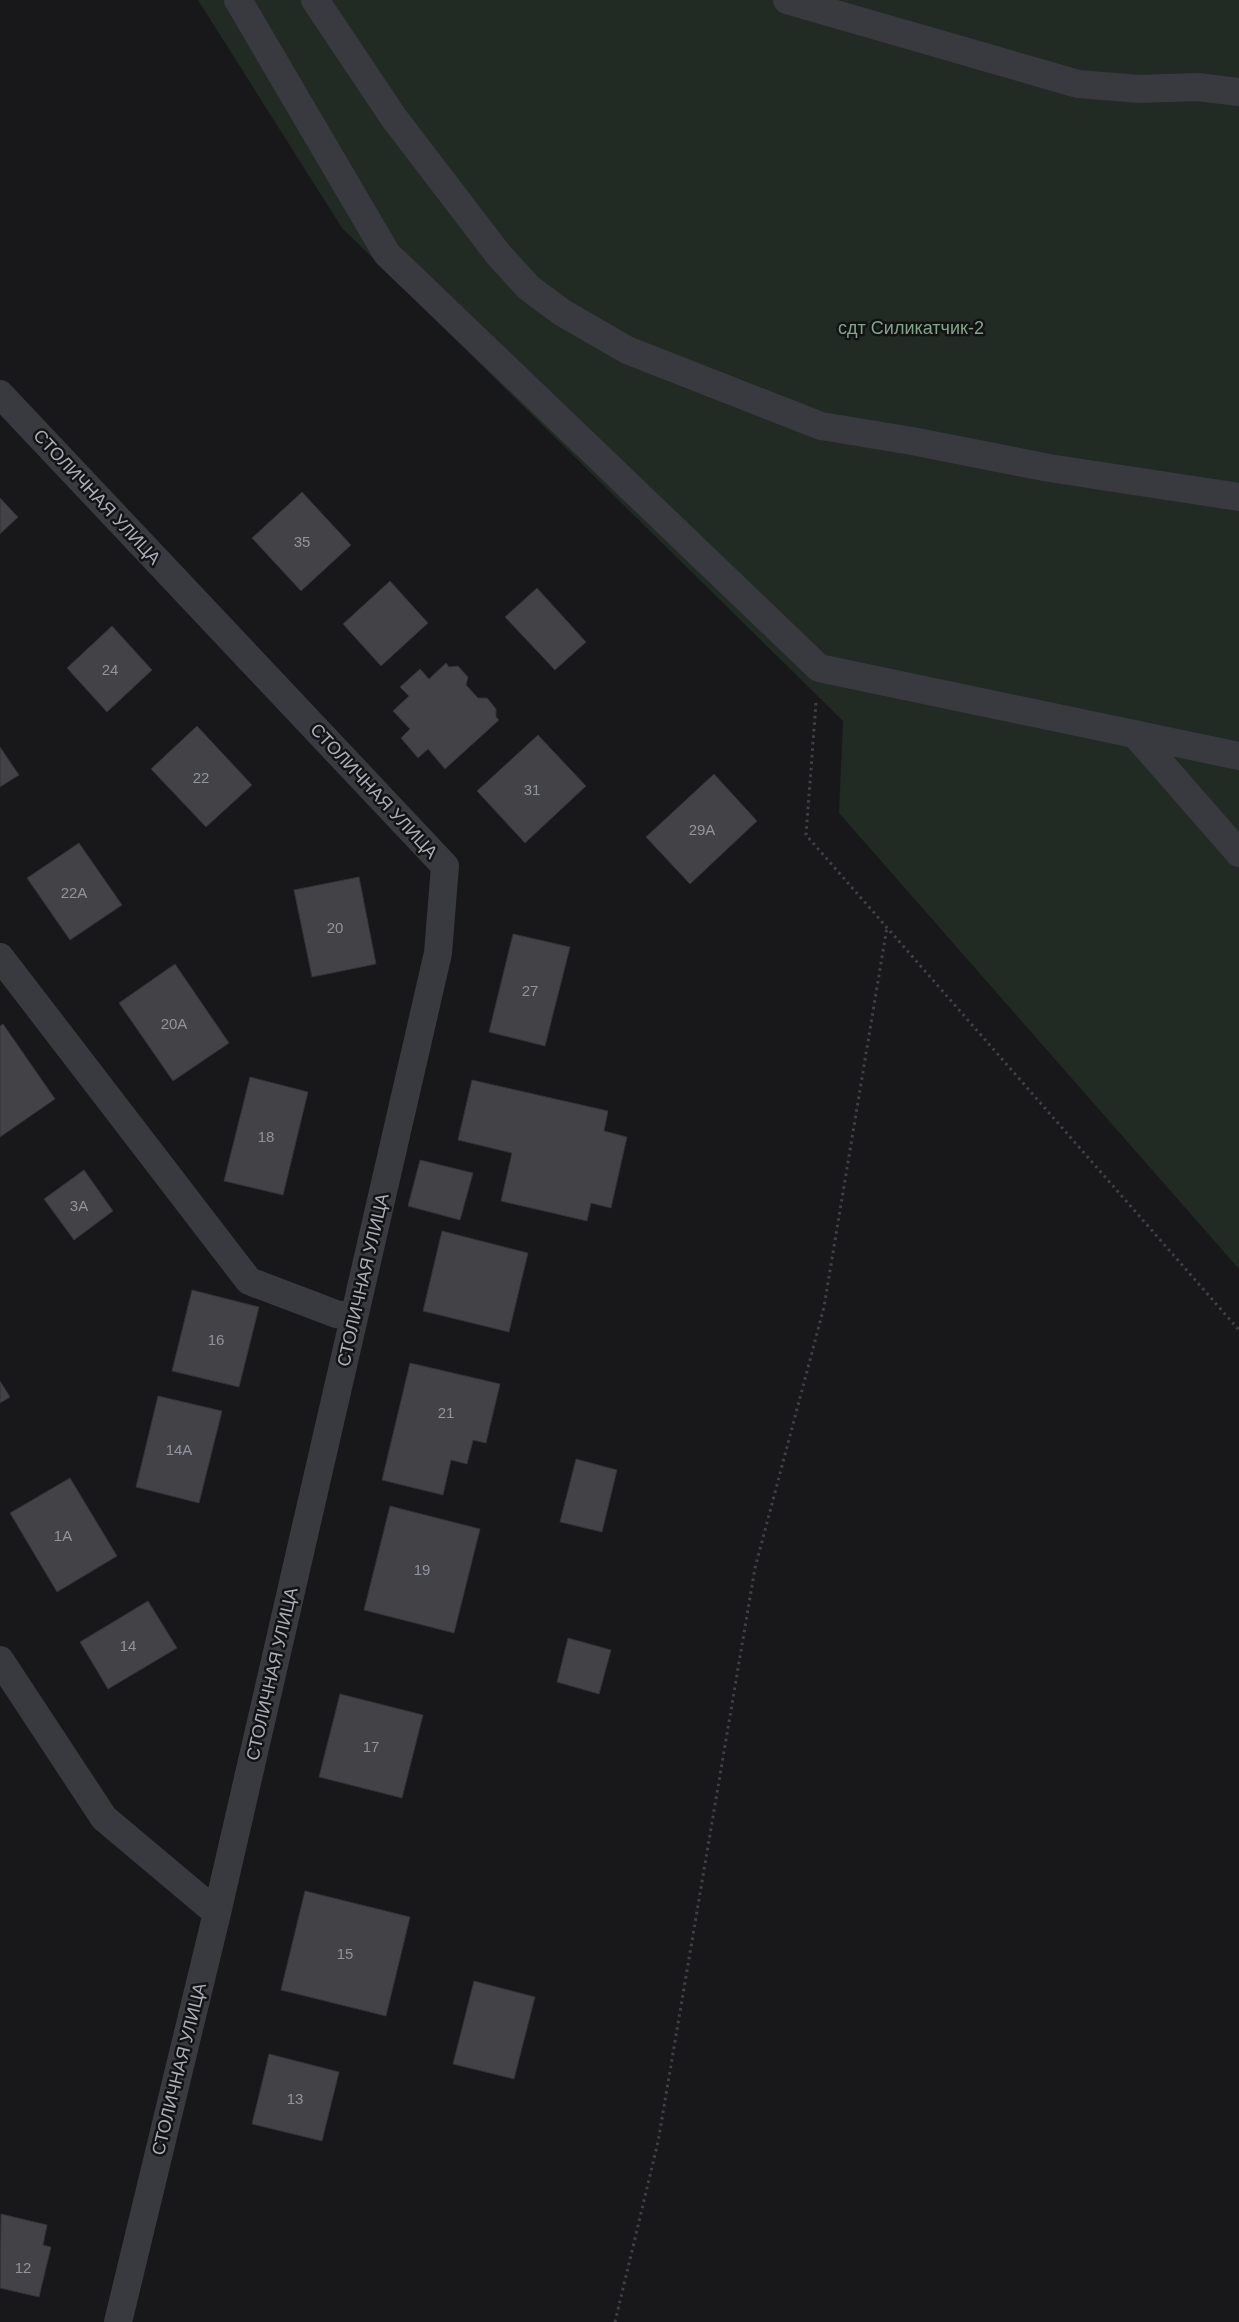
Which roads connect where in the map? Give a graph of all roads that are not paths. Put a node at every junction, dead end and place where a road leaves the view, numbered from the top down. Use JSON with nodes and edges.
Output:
{"nodes":[{"id":1,"x":238,"y":0,"type":"edge"},
{"id":2,"x":316,"y":0,"type":"edge"},
{"id":3,"x":788,"y":0,"type":"edge"},
{"id":4,"x":1239,"y":92,"type":"edge"},
{"id":5,"x":0,"y":394,"type":"edge"},
{"id":6,"x":1239,"y":497,"type":"edge"},
{"id":7,"x":1135,"y":734,"type":"junction"},
{"id":8,"x":1239,"y":756,"type":"edge"},
{"id":9,"x":1239,"y":852,"type":"edge"},
{"id":10,"x":0,"y":957,"type":"edge"},
{"id":11,"x":354,"y":1317,"type":"junction"},
{"id":12,"x":0,"y":1660,"type":"edge"},
{"id":13,"x":217,"y":1913,"type":"junction"},
{"id":14,"x":118,"y":2322,"type":"edge"}],
"edges":[{"from":1,"to":7,"type":"street"},
{"from":2,"to":6,"type":"street"},
{"from":3,"to":4,"type":"street"},
{"from":5,"to":11,"type":"street","name":"СТОЛИЧНАЯ УЛИЦА"},
{"from":7,"to":8,"type":"street"},
{"from":7,"to":9,"type":"street"},
{"from":10,"to":11,"type":"street"},
{"from":11,"to":13,"type":"street","name":"СТОЛИЧНАЯ УЛИЦА"},
{"from":12,"to":13,"type":"street"},
{"from":13,"to":14,"type":"street","name":"СТОЛИЧНАЯ УЛИЦА"}]}
